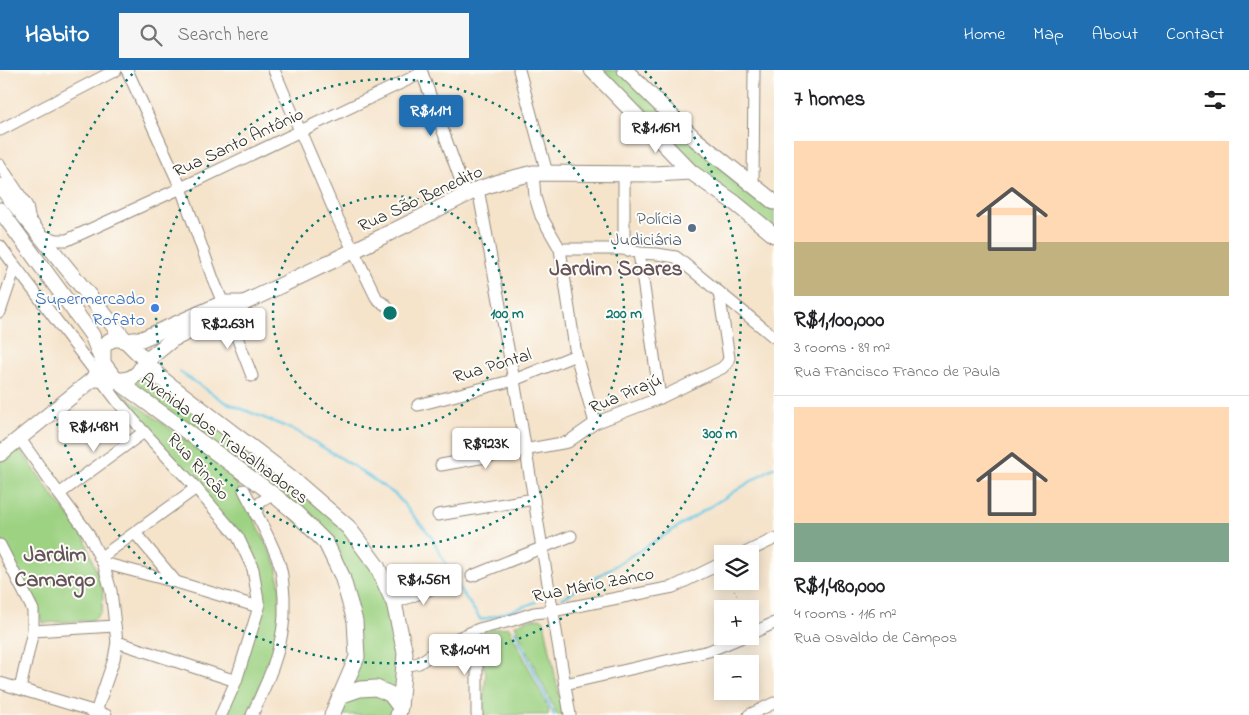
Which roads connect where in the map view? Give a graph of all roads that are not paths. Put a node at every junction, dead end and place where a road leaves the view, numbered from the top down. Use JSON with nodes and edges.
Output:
{"nodes":[{"id":1,"x":116,"y":70,"type":"edge"},
{"id":2,"x":127,"y":70,"type":"edge"},
{"id":3,"x":274,"y":70,"type":"edge"},
{"id":4,"x":519,"y":70,"type":"edge"},
{"id":5,"x":592,"y":70,"type":"edge"},
{"id":6,"x":625,"y":70,"type":"edge"},
{"id":7,"x":754,"y":70,"type":"edge"},
{"id":8,"x":422,"y":71,"type":"edge"},
{"id":9,"x":0,"y":130,"type":"edge"},
{"id":10,"x":300,"y":132,"type":"junction"},
{"id":11,"x":677,"y":157,"type":"junction"},
{"id":12,"x":0,"y":165,"type":"edge"},
{"id":13,"x":691,"y":172,"type":"junction"},
{"id":14,"x":540,"y":173,"type":"junction"},
{"id":15,"x":654,"y":174,"type":"junction"},
{"id":16,"x":624,"y":175,"type":"junction"},
{"id":17,"x":0,"y":186,"type":"edge"},
{"id":18,"x":753,"y":186,"type":"junction"},
{"id":19,"x":181,"y":188,"type":"junction"},
{"id":20,"x":472,"y":192,"type":"junction"},
{"id":21,"x":774,"y":202,"type":"edge"},
{"id":22,"x":0,"y":210,"type":"edge"},
{"id":23,"x":34,"y":229,"type":"junction"},
{"id":24,"x":774,"y":235,"type":"edge"},
{"id":25,"x":67,"y":240,"type":"junction"},
{"id":26,"x":0,"y":246,"type":"edge"},
{"id":27,"x":560,"y":249,"type":"junction"},
{"id":28,"x":624,"y":249,"type":"junction"},
{"id":29,"x":353,"y":251,"type":"junction"},
{"id":30,"x":639,"y":253,"type":"junction"},
{"id":31,"x":60,"y":261,"type":"junction"},
{"id":32,"x":9,"y":273,"type":"edge"},
{"id":33,"x":720,"y":292,"type":"junction"},
{"id":34,"x":386,"y":305,"type":"dead end"},
{"id":35,"x":0,"y":312,"type":"edge"},
{"id":36,"x":224,"y":312,"type":"junction"},
{"id":37,"x":774,"y":337,"type":"edge"},
{"id":38,"x":126,"y":341,"type":"junction"},
{"id":39,"x":576,"y":355,"type":"junction"},
{"id":40,"x":146,"y":361,"type":"junction"},
{"id":41,"x":98,"y":374,"type":"junction"},
{"id":42,"x":252,"y":376,"type":"dead end"},
{"id":43,"x":116,"y":380,"type":"junction"},
{"id":44,"x":514,"y":380,"type":"junction"},
{"id":45,"x":660,"y":398,"type":"junction"},
{"id":46,"x":418,"y":405,"type":"dead end"},
{"id":47,"x":595,"y":423,"type":"junction"},
{"id":48,"x":144,"y":432,"type":"junction"},
{"id":49,"x":20,"y":439,"type":"junction"},
{"id":50,"x":526,"y":449,"type":"junction"},
{"id":51,"x":0,"y":454,"type":"edge"},
{"id":52,"x":441,"y":465,"type":"dead end"},
{"id":53,"x":196,"y":488,"type":"junction"},
{"id":54,"x":244,"y":490,"type":"dead end"},
{"id":55,"x":59,"y":494,"type":"junction"},
{"id":56,"x":274,"y":495,"type":"junction"},
{"id":57,"x":534,"y":499,"type":"junction"},
{"id":58,"x":256,"y":515,"type":"junction"},
{"id":59,"x":438,"y":515,"type":"dead end"},
{"id":60,"x":135,"y":533,"type":"junction"},
{"id":61,"x":571,"y":536,"type":"dead end"},
{"id":62,"x":774,"y":539,"type":"edge"},
{"id":63,"x":0,"y":545,"type":"edge"},
{"id":64,"x":759,"y":546,"type":"edge"},
{"id":65,"x":542,"y":548,"type":"junction"},
{"id":66,"x":102,"y":561,"type":"junction"},
{"id":67,"x":714,"y":567,"type":"edge"},
{"id":68,"x":472,"y":576,"type":"dead end"},
{"id":69,"x":176,"y":582,"type":"junction"},
{"id":70,"x":444,"y":584,"type":"dead end"},
{"id":71,"x":394,"y":603,"type":"junction"},
{"id":72,"x":259,"y":607,"type":"junction"},
{"id":73,"x":552,"y":611,"type":"junction"},
{"id":74,"x":774,"y":623,"type":"edge"},
{"id":75,"x":115,"y":626,"type":"junction"},
{"id":76,"x":759,"y":630,"type":"edge"},
{"id":77,"x":33,"y":631,"type":"junction"},
{"id":78,"x":468,"y":634,"type":"junction"},
{"id":79,"x":116,"y":642,"type":"junction"},
{"id":80,"x":725,"y":645,"type":"edge"},
{"id":81,"x":404,"y":666,"type":"junction"},
{"id":82,"x":236,"y":681,"type":"junction"},
{"id":83,"x":0,"y":683,"type":"edge"},
{"id":84,"x":564,"y":684,"type":"junction"},
{"id":85,"x":20,"y":689,"type":"junction"},
{"id":86,"x":340,"y":696,"type":"junction"},
{"id":87,"x":774,"y":703,"type":"edge"},
{"id":88,"x":399,"y":711,"type":"edge"},
{"id":89,"x":98,"y":714,"type":"edge"},
{"id":90,"x":222,"y":715,"type":"edge"},
{"id":91,"x":252,"y":715,"type":"edge"},
{"id":92,"x":332,"y":715,"type":"edge"},
{"id":93,"x":477,"y":715,"type":"edge"},
{"id":94,"x":570,"y":715,"type":"edge"},
{"id":95,"x":749,"y":715,"type":"edge"}],
"edges":[{"from":1,"to":9,"type":"street"},
{"from":2,"to":19,"type":"street"},
{"from":3,"to":10,"type":"street"},
{"from":4,"to":14,"type":"street"},
{"from":5,"to":11,"type":"main road"},
{"from":6,"to":18,"type":"main road"},
{"from":7,"to":18,"type":"street"},
{"from":8,"to":10,"type":"street","name":"Rua Santo Antônio"},
{"from":8,"to":20,"type":"street"},
{"from":10,"to":19,"type":"street","name":"Rua Santo Antônio"},
{"from":10,"to":29,"type":"street"},
{"from":11,"to":13,"type":"main road"},
{"from":11,"to":15,"type":"main road"},
{"from":12,"to":23,"type":"street"},
{"from":13,"to":15,"type":"main road","name":"Rua São Benedito"},
{"from":13,"to":24,"type":"main road"},
{"from":14,"to":16,"type":"main road","name":"Rua São Benedito"},
{"from":14,"to":20,"type":"main road","name":"Rua São Benedito"},
{"from":14,"to":27,"type":"street"},
{"from":15,"to":16,"type":"main road","name":"Rua São Benedito"},
{"from":16,"to":28,"type":"street"},
{"from":17,"to":23,"type":"main road"},
{"from":18,"to":21,"type":"main road"},
{"from":19,"to":25,"type":"street","name":"Rua Santo Antônio"},
{"from":19,"to":36,"type":"street"},
{"from":20,"to":29,"type":"main road","name":"Rua São Benedito"},
{"from":20,"to":44,"type":"street"},
{"from":22,"to":41,"type":"main road","name":"Avenida dos Trabalhadores"},
{"from":23,"to":25,"type":"street"},
{"from":23,"to":31,"type":"main road"},
{"from":25,"to":31,"type":"street"},
{"from":26,"to":32,"type":"street","name":"Rua Rincão"},
{"from":27,"to":28,"type":"street"},
{"from":27,"to":39,"type":"street"},
{"from":28,"to":30,"type":"street"},
{"from":29,"to":34,"type":"street"},
{"from":29,"to":36,"type":"main road","name":"Rua São Benedito"},
{"from":30,"to":33,"type":"street"},
{"from":30,"to":45,"type":"street"},
{"from":31,"to":38,"type":"main road"},
{"from":32,"to":35,"type":"street"},
{"from":32,"to":41,"type":"street","name":"Rua Rincão"},
{"from":33,"to":37,"type":"street"},
{"from":33,"to":45,"type":"street","name":"Rua Pirajú"},
{"from":36,"to":38,"type":"main road","name":"Rua São Benedito"},
{"from":36,"to":40,"type":"main road","name":"Rua São Benedito"},
{"from":36,"to":42,"type":"street"},
{"from":38,"to":40,"type":"main road"},
{"from":38,"to":41,"type":"main road"},
{"from":39,"to":44,"type":"street","name":"Rua Pontal"},
{"from":39,"to":47,"type":"street"},
{"from":40,"to":43,"type":"main road"},
{"from":40,"to":71,"type":"main road","name":"Avenida dos Trabalhadores"},
{"from":41,"to":43,"type":"main road","name":"Avenida dos Trabalhadores"},
{"from":41,"to":48,"type":"street","name":"Rua Rincão"},
{"from":41,"to":49,"type":"main road"},
{"from":43,"to":56,"type":"main road","name":"Avenida dos Trabalhadores"},
{"from":44,"to":46,"type":"street","name":"Rua Pontal"},
{"from":44,"to":50,"type":"street"},
{"from":45,"to":47,"type":"street","name":"Rua Pirajú"},
{"from":47,"to":50,"type":"street","name":"Rua Pirajú"},
{"from":48,"to":53,"type":"street","name":"Rua Rincão"},
{"from":48,"to":55,"type":"street"},
{"from":49,"to":51,"type":"main road"},
{"from":49,"to":55,"type":"street"},
{"from":50,"to":52,"type":"street","name":"Rua Pirajú"},
{"from":50,"to":57,"type":"street"},
{"from":53,"to":60,"type":"street"},
{"from":53,"to":72,"type":"street","name":"Rua Rincão"},
{"from":54,"to":58,"type":"street"},
{"from":55,"to":66,"type":"street"},
{"from":56,"to":58,"type":"street"},
{"from":56,"to":86,"type":"main road","name":"Avenida dos Trabalhadores"},
{"from":57,"to":59,"type":"street"},
{"from":57,"to":65,"type":"street"},
{"from":58,"to":91,"type":"street"},
{"from":60,"to":66,"type":"street"},
{"from":60,"to":69,"type":"street"},
{"from":61,"to":65,"type":"street"},
{"from":62,"to":64,"type":"street"},
{"from":63,"to":77,"type":"street"},
{"from":65,"to":68,"type":"street"},
{"from":65,"to":73,"type":"street"},
{"from":66,"to":69,"type":"street"},
{"from":66,"to":75,"type":"street"},
{"from":67,"to":73,"type":"street","name":"Rua Mário Zanco"},
{"from":69,"to":72,"type":"street"},
{"from":70,"to":71,"type":"street"},
{"from":71,"to":81,"type":"main road","name":"Avenida dos Trabalhadores"},
{"from":72,"to":82,"type":"street","name":"Rua Rincão"},
{"from":73,"to":78,"type":"street","name":"Rua Mário Zanco"},
{"from":73,"to":84,"type":"street"},
{"from":74,"to":76,"type":"street"},
{"from":75,"to":77,"type":"street"},
{"from":75,"to":79,"type":"street"},
{"from":77,"to":85,"type":"street"},
{"from":78,"to":81,"type":"street","name":"Rua Mário Zanco"},
{"from":78,"to":93,"type":"street"},
{"from":79,"to":82,"type":"street"},
{"from":79,"to":89,"type":"street"},
{"from":80,"to":84,"type":"street"},
{"from":81,"to":88,"type":"main road","name":"Avenida dos Trabalhadores"},
{"from":82,"to":90,"type":"street","name":"Rua Rincão"},
{"from":83,"to":85,"type":"street"},
{"from":84,"to":94,"type":"street"},
{"from":85,"to":89,"type":"street"},
{"from":86,"to":88,"type":"main road"},
{"from":86,"to":92,"type":"main road","name":"Avenida dos Trabalhadores"},
{"from":87,"to":95,"type":"street"}]}
